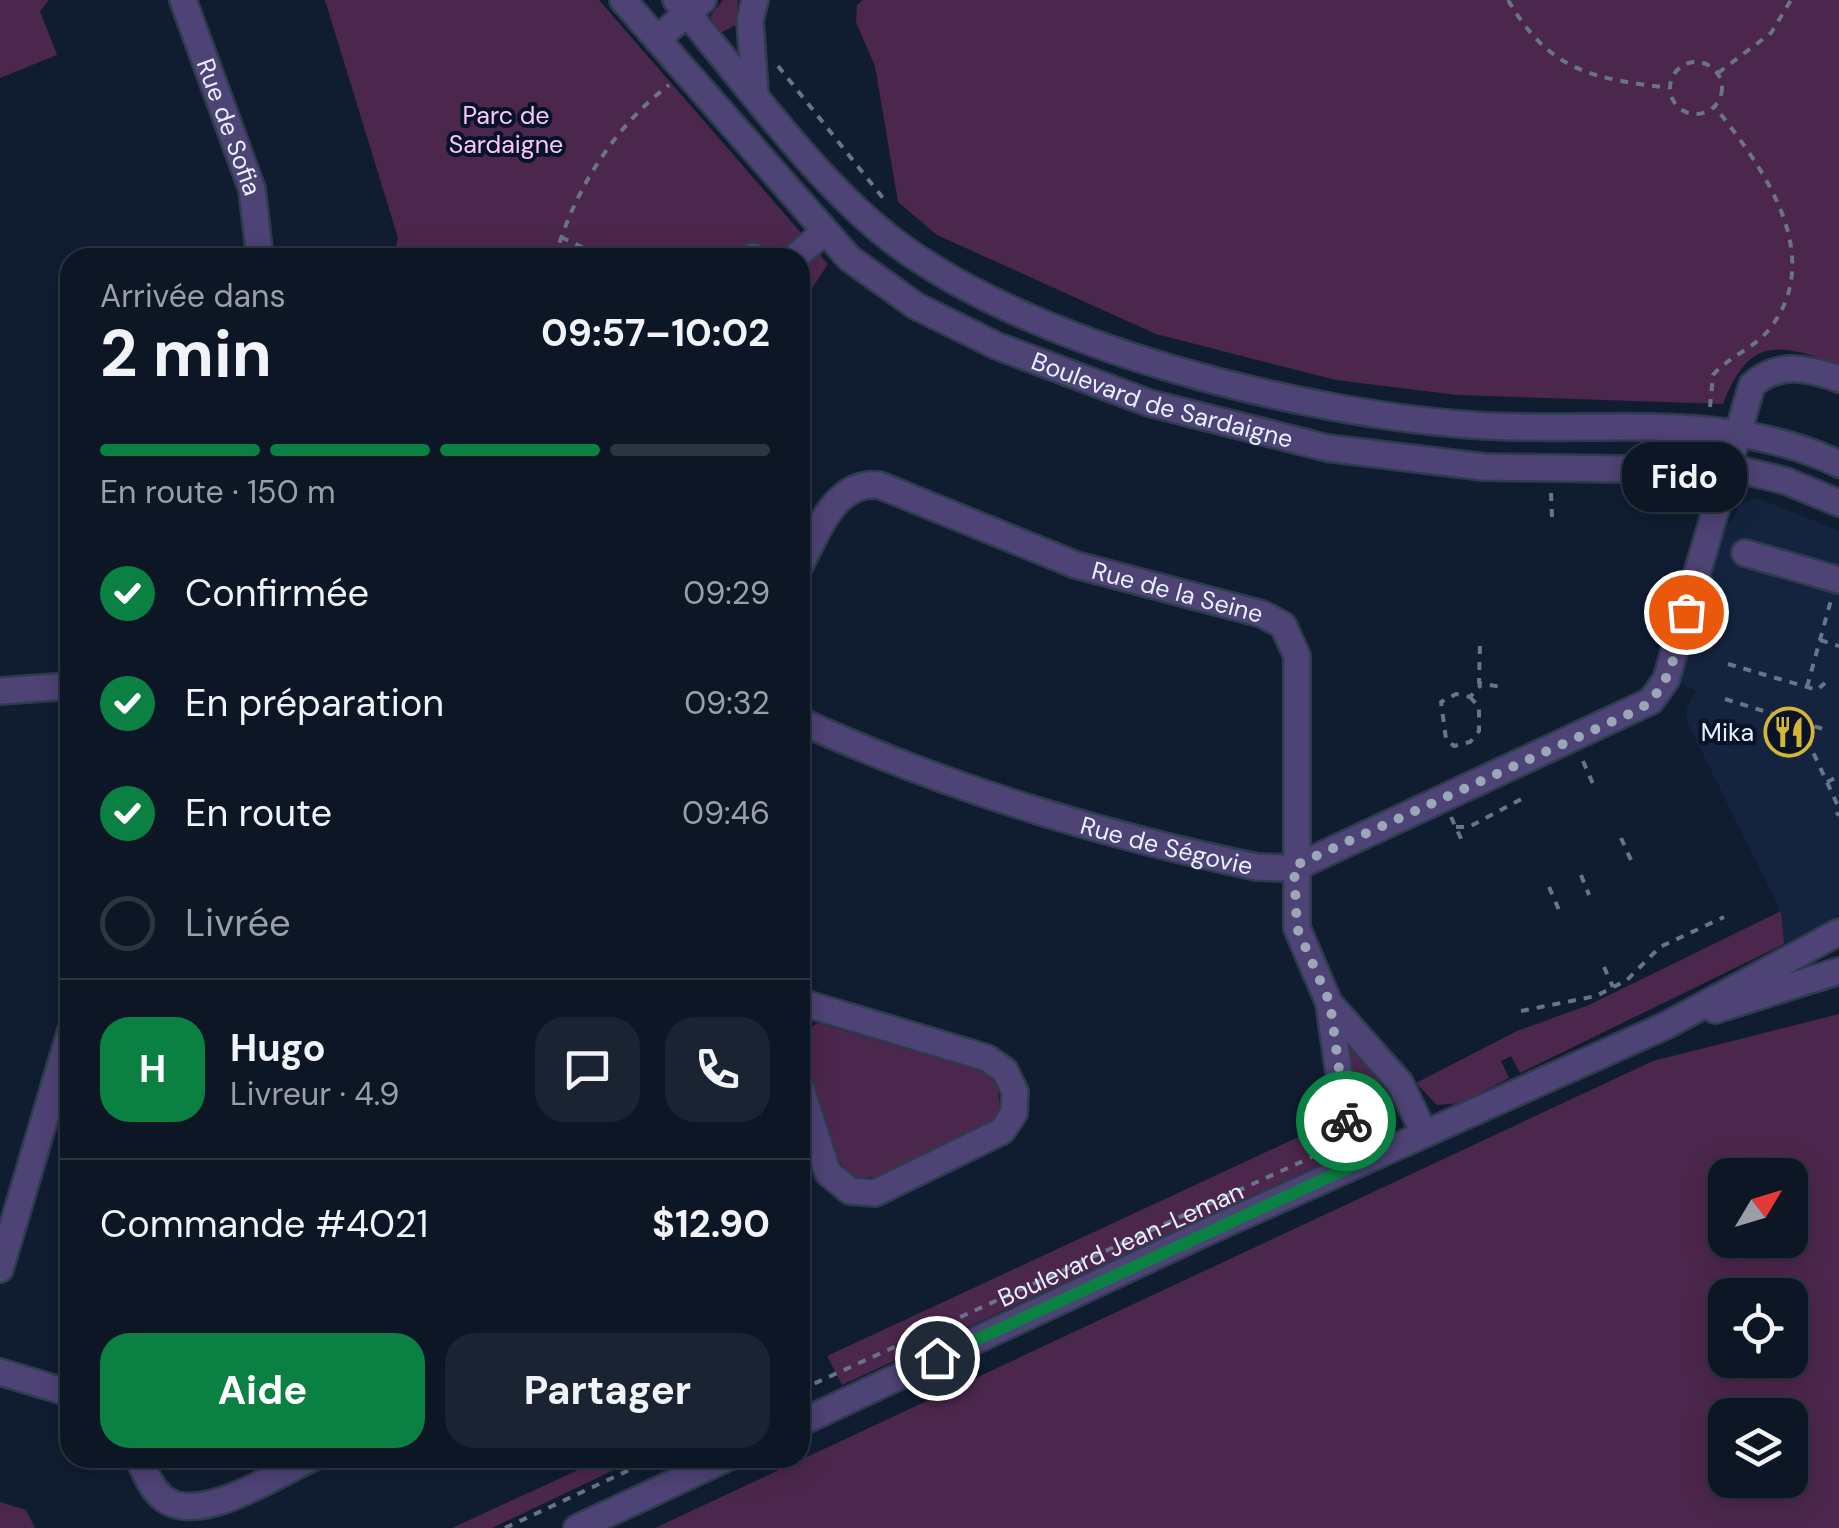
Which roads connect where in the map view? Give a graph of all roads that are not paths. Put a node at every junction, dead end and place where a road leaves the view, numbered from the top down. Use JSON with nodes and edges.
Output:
{"nodes":[{"id":1,"x":183,"y":0,"type":"edge"},
{"id":2,"x":623,"y":0,"type":"edge"},
{"id":3,"x":755,"y":0,"type":"edge"},
{"id":4,"x":689,"y":4,"type":"edge"},
{"id":5,"x":657,"y":39,"type":"junction"},
{"id":6,"x":755,"y":93,"type":"junction"},
{"id":7,"x":823,"y":232,"type":"junction"},
{"id":8,"x":259,"y":248,"type":"edge"},
{"id":9,"x":805,"y":248,"type":"edge"},
{"id":10,"x":1839,"y":380,"type":"edge"},
{"id":11,"x":1736,"y":431,"type":"junction"},
{"id":12,"x":1839,"y":464,"type":"edge"},
{"id":13,"x":1724,"y":469,"type":"junction"},
{"id":14,"x":1839,"y":503,"type":"edge"},
{"id":15,"x":810,"y":548,"type":"edge"},
{"id":16,"x":1745,"y":554,"type":"dead end"},
{"id":17,"x":1833,"y":594,"type":"edge"},
{"id":18,"x":60,"y":687,"type":"edge"},
{"id":19,"x":0,"y":691,"type":"edge"},
{"id":20,"x":810,"y":725,"type":"edge"},
{"id":21,"x":1294,"y":866,"type":"junction"},
{"id":22,"x":1839,"y":932,"type":"edge"},
{"id":23,"x":1839,"y":971,"type":"edge"},
{"id":24,"x":1330,"y":1003,"type":"junction"},
{"id":25,"x":810,"y":1005,"type":"edge"},
{"id":26,"x":1667,"y":1025,"type":"junction"},
{"id":27,"x":60,"y":1066,"type":"edge"},
{"id":28,"x":810,"y":1117,"type":"edge"},
{"id":29,"x":1424,"y":1133,"type":"junction"},
{"id":30,"x":1361,"y":1162,"type":"junction"},
{"id":31,"x":0,"y":1269,"type":"edge"},
{"id":32,"x":0,"y":1372,"type":"edge"},
{"id":33,"x":60,"y":1390,"type":"edge"},
{"id":34,"x":810,"y":1418,"type":"edge"},
{"id":35,"x":144,"y":1468,"type":"edge"},
{"id":36,"x":289,"y":1468,"type":"edge"},
{"id":37,"x":700,"y":1468,"type":"edge"},
{"id":38,"x":577,"y":1528,"type":"edge"}],
"edges":[{"from":1,"to":8,"type":"street","name":"Rue de Sofia"},
{"from":2,"to":5,"type":"street","name":"Boulevard de Sardaigne"},
{"from":3,"to":6,"type":"street"},
{"from":4,"to":5,"type":"street"},
{"from":4,"to":6,"type":"street","name":"Boulevard de Sardaigne"},
{"from":5,"to":7,"type":"street","name":"Boulevard de Sardaigne"},
{"from":6,"to":11,"type":"street","name":"Boulevard de Sardaigne"},
{"from":7,"to":9,"type":"street"},
{"from":7,"to":13,"type":"street","name":"Boulevard de Sardaigne"},
{"from":10,"to":11,"type":"street","name":"Rue de Ségovie"},
{"from":11,"to":12,"type":"street","name":"Boulevard de Sardaigne"},
{"from":11,"to":13,"type":"street","name":"Rue de Ségovie"},
{"from":13,"to":14,"type":"street","name":"Boulevard de Sardaigne"},
{"from":13,"to":21,"type":"street","name":"Rue de Ségovie"},
{"from":15,"to":21,"type":"street","name":"Rue de la Seine"},
{"from":16,"to":17,"type":"street"},
{"from":18,"to":19,"type":"street"},
{"from":20,"to":21,"type":"street","name":"Rue de Ségovie"},
{"from":21,"to":24,"type":"street","name":"Rue de la Seine"},
{"from":22,"to":26,"type":"street","name":"Boulevard Jean-Leman"},
{"from":23,"to":26,"type":"street","name":"Boulevard Jean-Leman"},
{"from":24,"to":29,"type":"street","name":"Rue de la Seine"},
{"from":24,"to":30,"type":"street","name":"Rue de la Seine"},
{"from":25,"to":28,"type":"street"},
{"from":26,"to":29,"type":"street","name":"Boulevard Jean-Leman"},
{"from":27,"to":31,"type":"street"},
{"from":29,"to":30,"type":"street","name":"Boulevard Jean-Leman"},
{"from":30,"to":34,"type":"street","name":"Boulevard Jean-Leman"},
{"from":32,"to":33,"type":"street"},
{"from":35,"to":36,"type":"street"},
{"from":37,"to":38,"type":"street"}]}
